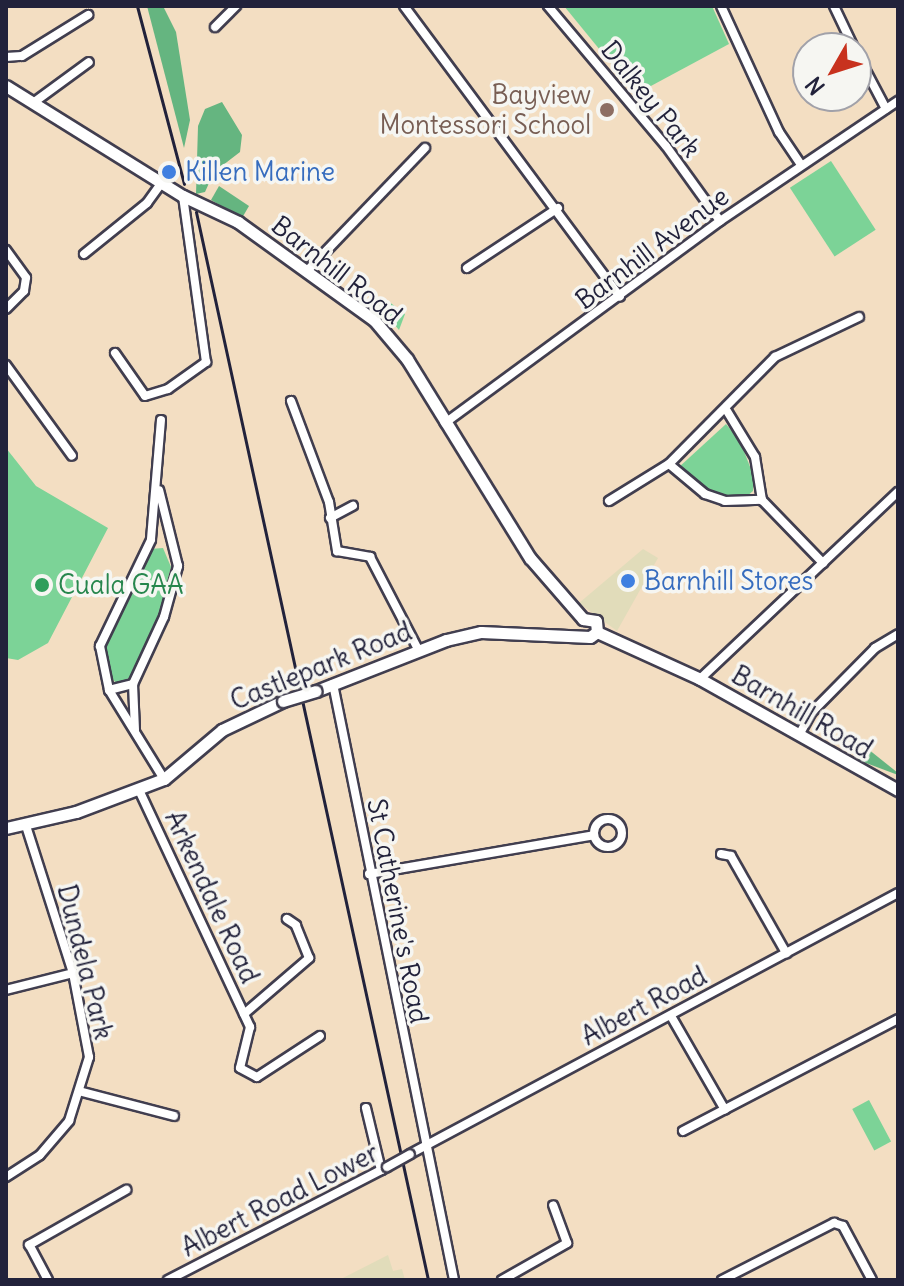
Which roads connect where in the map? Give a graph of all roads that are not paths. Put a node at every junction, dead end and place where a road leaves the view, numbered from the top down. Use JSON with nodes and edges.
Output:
{"nodes":[{"id":1,"x":236,"y":6,"type":"edge"},
{"id":2,"x":404,"y":6,"type":"edge"},
{"id":3,"x":548,"y":6,"type":"edge"},
{"id":4,"x":721,"y":6,"type":"edge"},
{"id":5,"x":834,"y":6,"type":"edge"},
{"id":6,"x":88,"y":15,"type":"dead end"},
{"id":7,"x":215,"y":27,"type":"dead end"},
{"id":8,"x":846,"y":32,"type":"edge"},
{"id":9,"x":6,"y":57,"type":"edge"},
{"id":10,"x":89,"y":62,"type":"dead end"},
{"id":11,"x":872,"y":82,"type":"edge"},
{"id":12,"x":6,"y":86,"type":"edge"},
{"id":13,"x":898,"y":101,"type":"edge"},
{"id":14,"x":33,"y":103,"type":"junction"},
{"id":15,"x":886,"y":109,"type":"junction"},
{"id":16,"x":425,"y":148,"type":"dead end"},
{"id":17,"x":801,"y":165,"type":"junction"},
{"id":18,"x":162,"y":182,"type":"junction"},
{"id":19,"x":183,"y":196,"type":"junction"},
{"id":20,"x":558,"y":208,"type":"junction"},
{"id":21,"x":720,"y":221,"type":"junction"},
{"id":22,"x":6,"y":250,"type":"edge"},
{"id":23,"x":84,"y":254,"type":"dead end"},
{"id":24,"x":467,"y":268,"type":"dead end"},
{"id":25,"x":306,"y":272,"type":"junction"},
{"id":26,"x":620,"y":297,"type":"junction"},
{"id":27,"x":6,"y":309,"type":"edge"},
{"id":28,"x":859,"y":317,"type":"dead end"},
{"id":29,"x":115,"y":353,"type":"dead end"},
{"id":30,"x":6,"y":365,"type":"edge"},
{"id":31,"x":291,"y":401,"type":"dead end"},
{"id":32,"x":727,"y":411,"type":"junction"},
{"id":33,"x":161,"y":420,"type":"dead end"},
{"id":34,"x":445,"y":423,"type":"junction"},
{"id":35,"x":72,"y":456,"type":"dead end"},
{"id":36,"x":669,"y":464,"type":"junction"},
{"id":37,"x":157,"y":482,"type":"junction"},
{"id":38,"x":898,"y":492,"type":"edge"},
{"id":39,"x":762,"y":500,"type":"junction"},
{"id":40,"x":609,"y":501,"type":"dead end"},
{"id":41,"x":353,"y":506,"type":"dead end"},
{"id":42,"x":330,"y":518,"type":"junction"},
{"id":43,"x":171,"y":538,"type":"junction"},
{"id":44,"x":151,"y":540,"type":"junction"},
{"id":45,"x":823,"y":563,"type":"junction"},
{"id":46,"x":583,"y":619,"type":"junction"},
{"id":47,"x":580,"y":632,"type":"junction"},
{"id":48,"x":597,"y":632,"type":"junction"},
{"id":49,"x":898,"y":634,"type":"edge"},
{"id":50,"x":419,"y":651,"type":"junction"},
{"id":51,"x":700,"y":679,"type":"junction"},
{"id":52,"x":133,"y":684,"type":"junction"},
{"id":53,"x":333,"y":684,"type":"junction"},
{"id":54,"x":109,"y":690,"type":"junction"},
{"id":55,"x":135,"y":732,"type":"junction"},
{"id":56,"x":799,"y":735,"type":"junction"},
{"id":57,"x":164,"y":779,"type":"junction"},
{"id":58,"x":139,"y":790,"type":"junction"},
{"id":59,"x":898,"y":790,"type":"edge"},
{"id":60,"x":25,"y":823,"type":"junction"},
{"id":61,"x":6,"y":828,"type":"edge"},
{"id":62,"x":594,"y":835,"type":"dead end"},
{"id":63,"x":721,"y":854,"type":"dead end"},
{"id":64,"x":369,"y":874,"type":"junction"},
{"id":65,"x":898,"y":893,"type":"edge"},
{"id":66,"x":287,"y":919,"type":"dead end"},
{"id":67,"x":786,"y":953,"type":"junction"},
{"id":68,"x":73,"y":973,"type":"junction"},
{"id":69,"x":6,"y":990,"type":"edge"},
{"id":70,"x":671,"y":1016,"type":"junction"},
{"id":71,"x":246,"y":1018,"type":"junction"},
{"id":72,"x":898,"y":1019,"type":"edge"},
{"id":73,"x":320,"y":1036,"type":"dead end"},
{"id":74,"x":82,"y":1092,"type":"junction"},
{"id":75,"x":366,"y":1108,"type":"dead end"},
{"id":76,"x":725,"y":1110,"type":"junction"},
{"id":77,"x":174,"y":1116,"type":"dead end"},
{"id":78,"x":683,"y":1131,"type":"dead end"},
{"id":79,"x":423,"y":1146,"type":"junction"},
{"id":80,"x":410,"y":1154,"type":"joint"},
{"id":81,"x":384,"y":1169,"type":"junction"},
{"id":82,"x":6,"y":1177,"type":"edge"},
{"id":83,"x":126,"y":1190,"type":"dead end"},
{"id":84,"x":553,"y":1205,"type":"dead end"},
{"id":85,"x":48,"y":1280,"type":"edge"},
{"id":86,"x":168,"y":1280,"type":"edge"},
{"id":87,"x":454,"y":1280,"type":"edge"},
{"id":88,"x":502,"y":1280,"type":"edge"},
{"id":89,"x":722,"y":1280,"type":"edge"},
{"id":90,"x":872,"y":1280,"type":"edge"}],
"edges":[{"from":1,"to":7,"type":"street"},
{"from":2,"to":20,"type":"street"},
{"from":3,"to":21,"type":"street","name":"Dalkey Park"},
{"from":4,"to":17,"type":"street"},
{"from":5,"to":8,"type":"street"},
{"from":6,"to":9,"type":"street"},
{"from":10,"to":14,"type":"street"},
{"from":11,"to":15,"type":"street"},
{"from":12,"to":14,"type":"main road","name":"Barnhill Road"},
{"from":13,"to":15,"type":"street","name":"Barnhill Avenue"},
{"from":14,"to":18,"type":"main road","name":"Barnhill Road"},
{"from":15,"to":17,"type":"street","name":"Barnhill Avenue"},
{"from":16,"to":25,"type":"street"},
{"from":17,"to":21,"type":"street","name":"Barnhill Avenue"},
{"from":18,"to":19,"type":"main road","name":"Barnhill Road"},
{"from":18,"to":23,"type":"street"},
{"from":19,"to":25,"type":"main road","name":"Barnhill Road"},
{"from":19,"to":29,"type":"street"},
{"from":20,"to":24,"type":"street"},
{"from":20,"to":26,"type":"street"},
{"from":21,"to":26,"type":"street","name":"Barnhill Avenue"},
{"from":22,"to":27,"type":"street"},
{"from":25,"to":34,"type":"main road","name":"Barnhill Road"},
{"from":26,"to":34,"type":"street","name":"Barnhill Avenue"},
{"from":28,"to":32,"type":"street"},
{"from":30,"to":35,"type":"street"},
{"from":31,"to":42,"type":"street"},
{"from":32,"to":36,"type":"street"},
{"from":32,"to":39,"type":"street"},
{"from":33,"to":37,"type":"street"},
{"from":34,"to":46,"type":"main road","name":"Barnhill Road"},
{"from":36,"to":39,"type":"street"},
{"from":36,"to":40,"type":"street"},
{"from":37,"to":43,"type":"street"},
{"from":37,"to":44,"type":"street"},
{"from":38,"to":45,"type":"street"},
{"from":39,"to":45,"type":"street"},
{"from":41,"to":42,"type":"street"},
{"from":42,"to":50,"type":"street"},
{"from":43,"to":44,"type":"street"},
{"from":43,"to":52,"type":"street"},
{"from":44,"to":54,"type":"street"},
{"from":45,"to":51,"type":"street"},
{"from":46,"to":47,"type":"main road"},
{"from":46,"to":48,"type":"main road","name":"Barnhill Road"},
{"from":47,"to":48,"type":"main road","name":"Barnhill Road"},
{"from":47,"to":50,"type":"main road","name":"Castlepark Road"},
{"from":48,"to":51,"type":"main road","name":"Barnhill Road"},
{"from":49,"to":56,"type":"street"},
{"from":50,"to":53,"type":"main road","name":"Castlepark Road"},
{"from":51,"to":56,"type":"main road","name":"Barnhill Road"},
{"from":52,"to":54,"type":"street"},
{"from":52,"to":55,"type":"street"},
{"from":53,"to":57,"type":"main road","name":"Castlepark Road","bridge":true},
{"from":53,"to":64,"type":"street","name":"St Catherine's Road"},
{"from":54,"to":55,"type":"street"},
{"from":55,"to":57,"type":"street"},
{"from":56,"to":59,"type":"main road","name":"Barnhill Road"},
{"from":57,"to":58,"type":"main road","name":"Castlepark Road"},
{"from":58,"to":60,"type":"main road","name":"Castlepark Road"},
{"from":58,"to":71,"type":"street","name":"Arkendale Road"},
{"from":60,"to":61,"type":"main road","name":"Castlepark Road"},
{"from":60,"to":68,"type":"street","name":"Dundela Park"},
{"from":62,"to":64,"type":"street"},
{"from":63,"to":67,"type":"street"},
{"from":64,"to":79,"type":"street","name":"St Catherine's Road"},
{"from":65,"to":67,"type":"street","name":"Albert Road"},
{"from":66,"to":71,"type":"street"},
{"from":67,"to":70,"type":"street","name":"Albert Road"},
{"from":68,"to":69,"type":"street"},
{"from":68,"to":74,"type":"street","name":"Dundela Park"},
{"from":70,"to":76,"type":"street"},
{"from":70,"to":79,"type":"street","name":"Albert Road"},
{"from":71,"to":73,"type":"street"},
{"from":72,"to":76,"type":"street"},
{"from":74,"to":77,"type":"street"},
{"from":74,"to":82,"type":"street","name":"Dundela Park"},
{"from":75,"to":81,"type":"street"},
{"from":76,"to":78,"type":"street"},
{"from":79,"to":80,"type":"street","name":"Albert Road"},
{"from":79,"to":87,"type":"street","name":"St Catherine's Road"},
{"from":80,"to":81,"type":"street","name":"Albert Road Lower","bridge":true},
{"from":81,"to":86,"type":"street","name":"Albert Road Lower"},
{"from":83,"to":85,"type":"street"},
{"from":84,"to":88,"type":"street"},
{"from":89,"to":90,"type":"street"}]}
